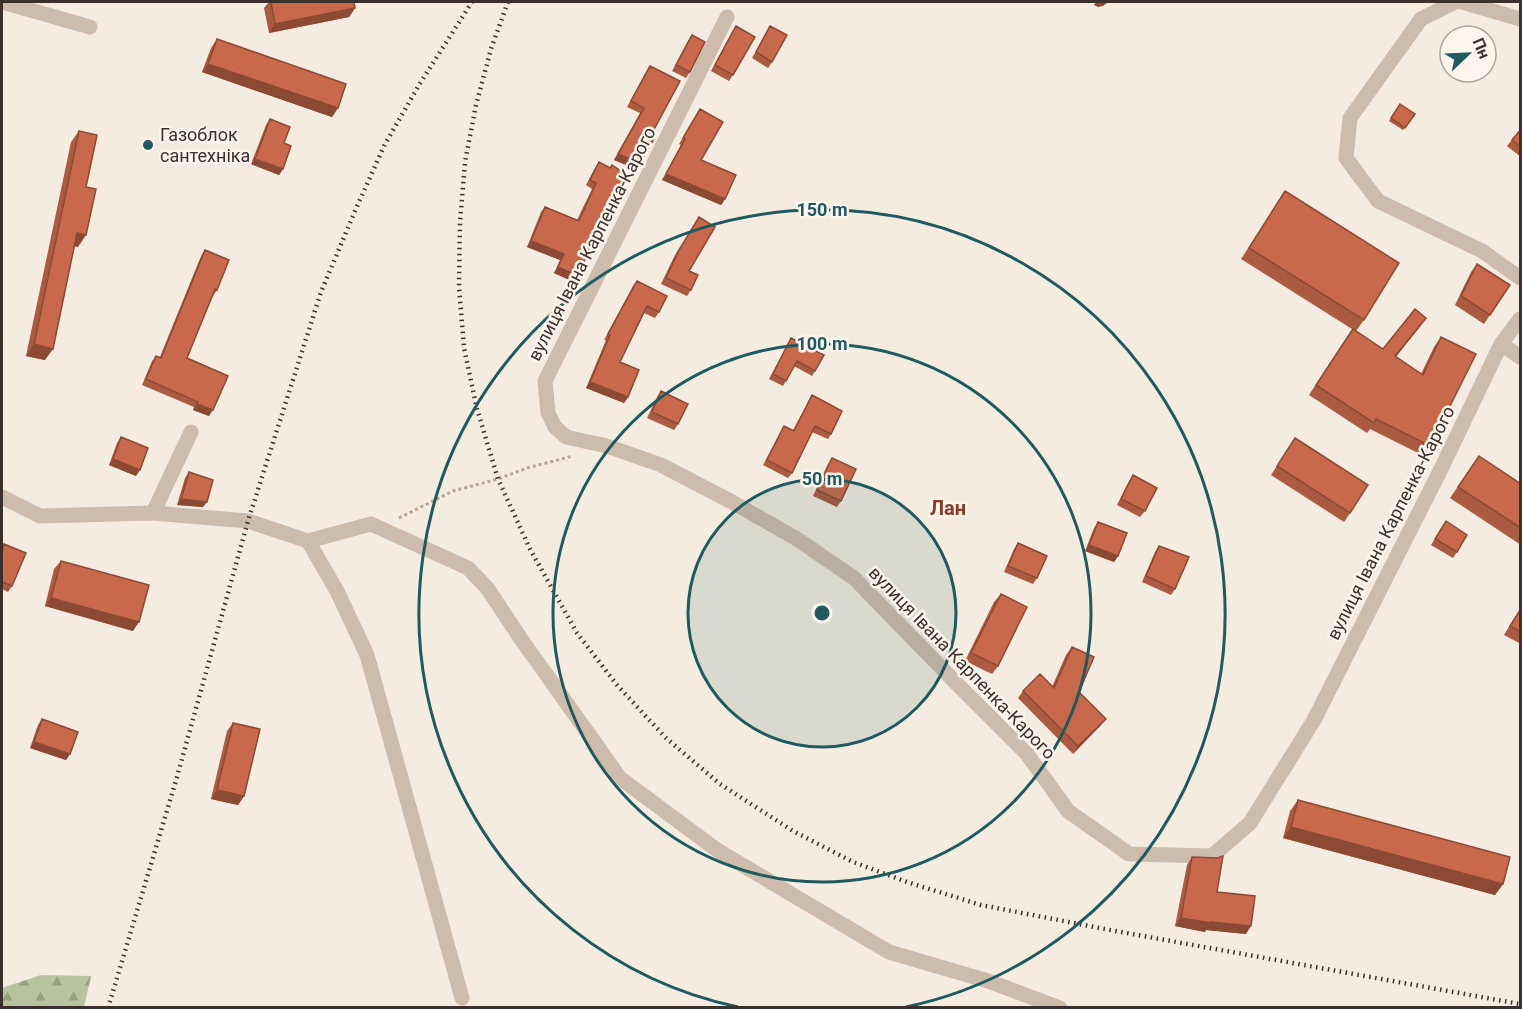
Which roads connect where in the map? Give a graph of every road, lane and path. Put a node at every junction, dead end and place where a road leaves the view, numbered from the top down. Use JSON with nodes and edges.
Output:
{"nodes":[{"id":1,"x":2,"y":2,"type":"edge"},
{"id":2,"x":1455,"y":2,"type":"edge"},
{"id":3,"x":1462,"y":2,"type":"edge"},
{"id":4,"x":727,"y":17,"type":"dead end"},
{"id":5,"x":1521,"y":19,"type":"edge"},
{"id":6,"x":90,"y":27,"type":"dead end"},
{"id":7,"x":1521,"y":278,"type":"edge"},
{"id":8,"x":1521,"y":319,"type":"edge"},
{"id":9,"x":1501,"y":344,"type":"junction"},
{"id":10,"x":1521,"y":357,"type":"edge"},
{"id":11,"x":191,"y":432,"type":"dead end"},
{"id":12,"x":572,"y":456,"type":"dead end"},
{"id":13,"x":2,"y":497,"type":"edge"},
{"id":14,"x":153,"y":513,"type":"junction"},
{"id":15,"x":371,"y":524,"type":"junction"},
{"id":16,"x":308,"y":541,"type":"junction"},
{"id":17,"x":462,"y":998,"type":"dead end"},
{"id":18,"x":1060,"y":1008,"type":"edge"}],
"edges":[{"from":1,"to":6,"type":"street"},
{"from":2,"to":7,"type":"street"},
{"from":3,"to":5,"type":"street"},
{"from":4,"to":9,"type":"street","name":"вулиця Івана Карпенка-Карого"},
{"from":8,"to":9,"type":"street","name":"вулиця Івана Карпенка-Карого"},
{"from":9,"to":10,"type":"street"},
{"from":11,"to":14,"type":"street"},
{"from":12,"to":15,"type":"path"},
{"from":13,"to":14,"type":"street"},
{"from":14,"to":16,"type":"street"},
{"from":15,"to":16,"type":"street"},
{"from":15,"to":18,"type":"street"},
{"from":16,"to":17,"type":"street"}]}
